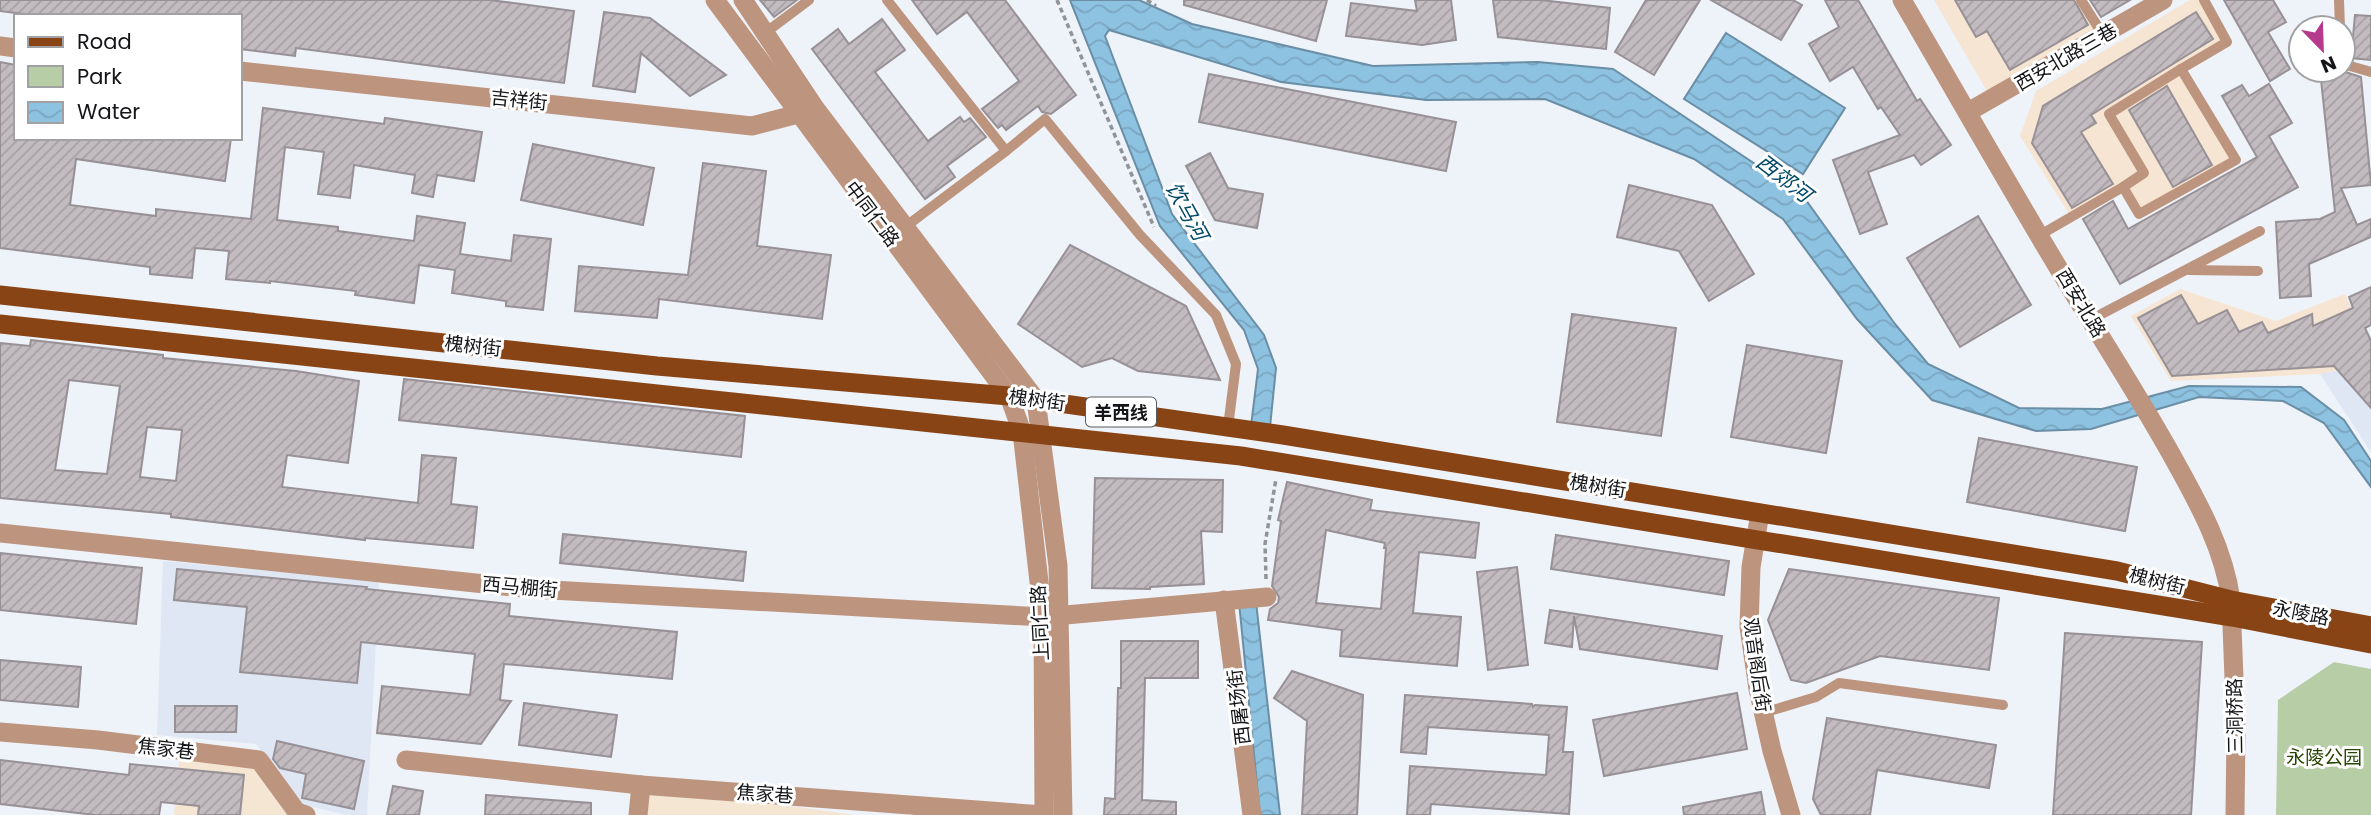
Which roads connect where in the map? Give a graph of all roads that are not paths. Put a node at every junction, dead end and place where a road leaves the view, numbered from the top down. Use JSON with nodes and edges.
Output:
{"nodes":[{"id":1,"x":715,"y":0,"type":"edge"},
{"id":2,"x":743,"y":0,"type":"edge"},
{"id":3,"x":809,"y":0,"type":"edge"},
{"id":4,"x":887,"y":0,"type":"edge"},
{"id":5,"x":1902,"y":0,"type":"edge"},
{"id":6,"x":2081,"y":0,"type":"edge"},
{"id":7,"x":2163,"y":0,"type":"edge"},
{"id":8,"x":2204,"y":0,"type":"edge"},
{"id":9,"x":765,"y":33,"type":"junction"},
{"id":10,"x":2103,"y":35,"type":"junction"},
{"id":11,"x":2181,"y":69,"type":"junction"},
{"id":12,"x":242,"y":71,"type":"edge"},
{"id":13,"x":1968,"y":112,"type":"junction"},
{"id":14,"x":797,"y":114,"type":"junction"},
{"id":15,"x":1006,"y":151,"type":"junction"},
{"id":16,"x":2123,"y":187,"type":"junction"},
{"id":17,"x":905,"y":227,"type":"junction"},
{"id":18,"x":2260,"y":231,"type":"dead end"},
{"id":19,"x":2040,"y":235,"type":"junction"},
{"id":20,"x":2185,"y":270,"type":"junction"},
{"id":21,"x":2258,"y":271,"type":"dead end"},
{"id":22,"x":0,"y":295,"type":"edge"},
{"id":23,"x":2090,"y":320,"type":"junction"},
{"id":24,"x":0,"y":324,"type":"edge"},
{"id":25,"x":1009,"y":396,"type":"junction"},
{"id":26,"x":1036,"y":400,"type":"junction"},
{"id":27,"x":1228,"y":427,"type":"junction"},
{"id":28,"x":1021,"y":432,"type":"junction"},
{"id":29,"x":1042,"y":434,"type":"junction"},
{"id":30,"x":1760,"y":513,"type":"junction"},
{"id":31,"x":0,"y":533,"type":"edge"},
{"id":32,"x":1755,"y":540,"type":"junction"},
{"id":33,"x":1267,"y":597,"type":"road end"},
{"id":34,"x":1224,"y":600,"type":"junction"},
{"id":35,"x":2232,"y":609,"type":"junction"},
{"id":36,"x":1051,"y":616,"type":"junction"},
{"id":37,"x":2371,"y":626,"type":"edge"},
{"id":38,"x":2371,"y":644,"type":"edge"},
{"id":39,"x":2003,"y":705,"type":"dead end"},
{"id":40,"x":1763,"y":713,"type":"junction"},
{"id":41,"x":0,"y":732,"type":"edge"},
{"id":42,"x":406,"y":760,"type":"dead end"},
{"id":43,"x":641,"y":785,"type":"junction"},
{"id":44,"x":306,"y":815,"type":"edge"},
{"id":45,"x":638,"y":815,"type":"edge"},
{"id":46,"x":1044,"y":815,"type":"edge"},
{"id":47,"x":1063,"y":815,"type":"edge"},
{"id":48,"x":1252,"y":815,"type":"edge"},
{"id":49,"x":1791,"y":815,"type":"edge"},
{"id":50,"x":2235,"y":815,"type":"edge"}],
"edges":[{"from":1,"to":14,"type":"street","name":"中同仁路"},
{"from":2,"to":9,"type":"street"},
{"from":3,"to":9,"type":"lane"},
{"from":4,"to":15,"type":"lane"},
{"from":5,"to":13,"type":"street","name":"西安北路"},
{"from":6,"to":10,"type":"lane"},
{"from":7,"to":10,"type":"street","name":"西安北路三巷"},
{"from":8,"to":11,"type":"lane"},
{"from":9,"to":17,"type":"street"},
{"from":10,"to":13,"type":"street","name":"西安北路三巷"},
{"from":11,"to":16,"type":"lane"},
{"from":11,"to":16,"type":"lane"},
{"from":12,"to":14,"type":"street","name":"吉祥街"},
{"from":13,"to":19,"type":"street","name":"西安北路"},
{"from":14,"to":25,"type":"street","name":"中同仁路"},
{"from":15,"to":17,"type":"lane"},
{"from":15,"to":27,"type":"lane"},
{"from":16,"to":19,"type":"lane"},
{"from":17,"to":26,"type":"street"},
{"from":18,"to":20,"type":"lane"},
{"from":19,"to":23,"type":"street","name":"西安北路"},
{"from":20,"to":21,"type":"lane"},
{"from":20,"to":23,"type":"lane"},
{"from":22,"to":25,"type":"main road","name":"槐树街","number":"羊西线"},
{"from":23,"to":35,"type":"street","name":"西安北路"},
{"from":24,"to":28,"type":"main road","name":"槐树街","number":"羊西线"},
{"from":25,"to":26,"type":"main road","name":"槐树街","number":"羊西线"},
{"from":25,"to":28,"type":"street","name":"中同仁路"},
{"from":26,"to":27,"type":"main road","name":"槐树街","number":"羊西线"},
{"from":26,"to":29,"type":"street"},
{"from":27,"to":30,"type":"main road","name":"槐树街","number":"羊西线"},
{"from":28,"to":29,"type":"main road","name":"槐树街","number":"羊西线"},
{"from":28,"to":36,"type":"street","name":"上同仁路"},
{"from":29,"to":32,"type":"main road","name":"槐树街","number":"羊西线"},
{"from":29,"to":36,"type":"street"},
{"from":30,"to":32,"type":"street","name":"观音阁后街"},
{"from":30,"to":35,"type":"main road","name":"槐树街","number":"羊西线"},
{"from":31,"to":36,"type":"street","name":"西马棚街"},
{"from":32,"to":35,"type":"main road","name":"槐树街","number":"羊西线"},
{"from":32,"to":40,"type":"street","name":"观音阁后街"},
{"from":33,"to":34,"type":"street"},
{"from":34,"to":36,"type":"street"},
{"from":34,"to":48,"type":"street","name":"西屠场街"},
{"from":35,"to":37,"type":"main road","name":"永陵路"},
{"from":35,"to":38,"type":"main road","name":"永陵路"},
{"from":35,"to":50,"type":"street","name":"三洞桥路"},
{"from":36,"to":46,"type":"street","name":"上同仁路"},
{"from":36,"to":47,"type":"street"},
{"from":39,"to":40,"type":"lane"},
{"from":40,"to":49,"type":"street","name":"观音阁后街"},
{"from":41,"to":44,"type":"street","name":"焦家巷"},
{"from":42,"to":43,"type":"street","name":"焦家巷"},
{"from":43,"to":45,"type":"street"},
{"from":43,"to":46,"type":"street","name":"焦家巷"}]}
